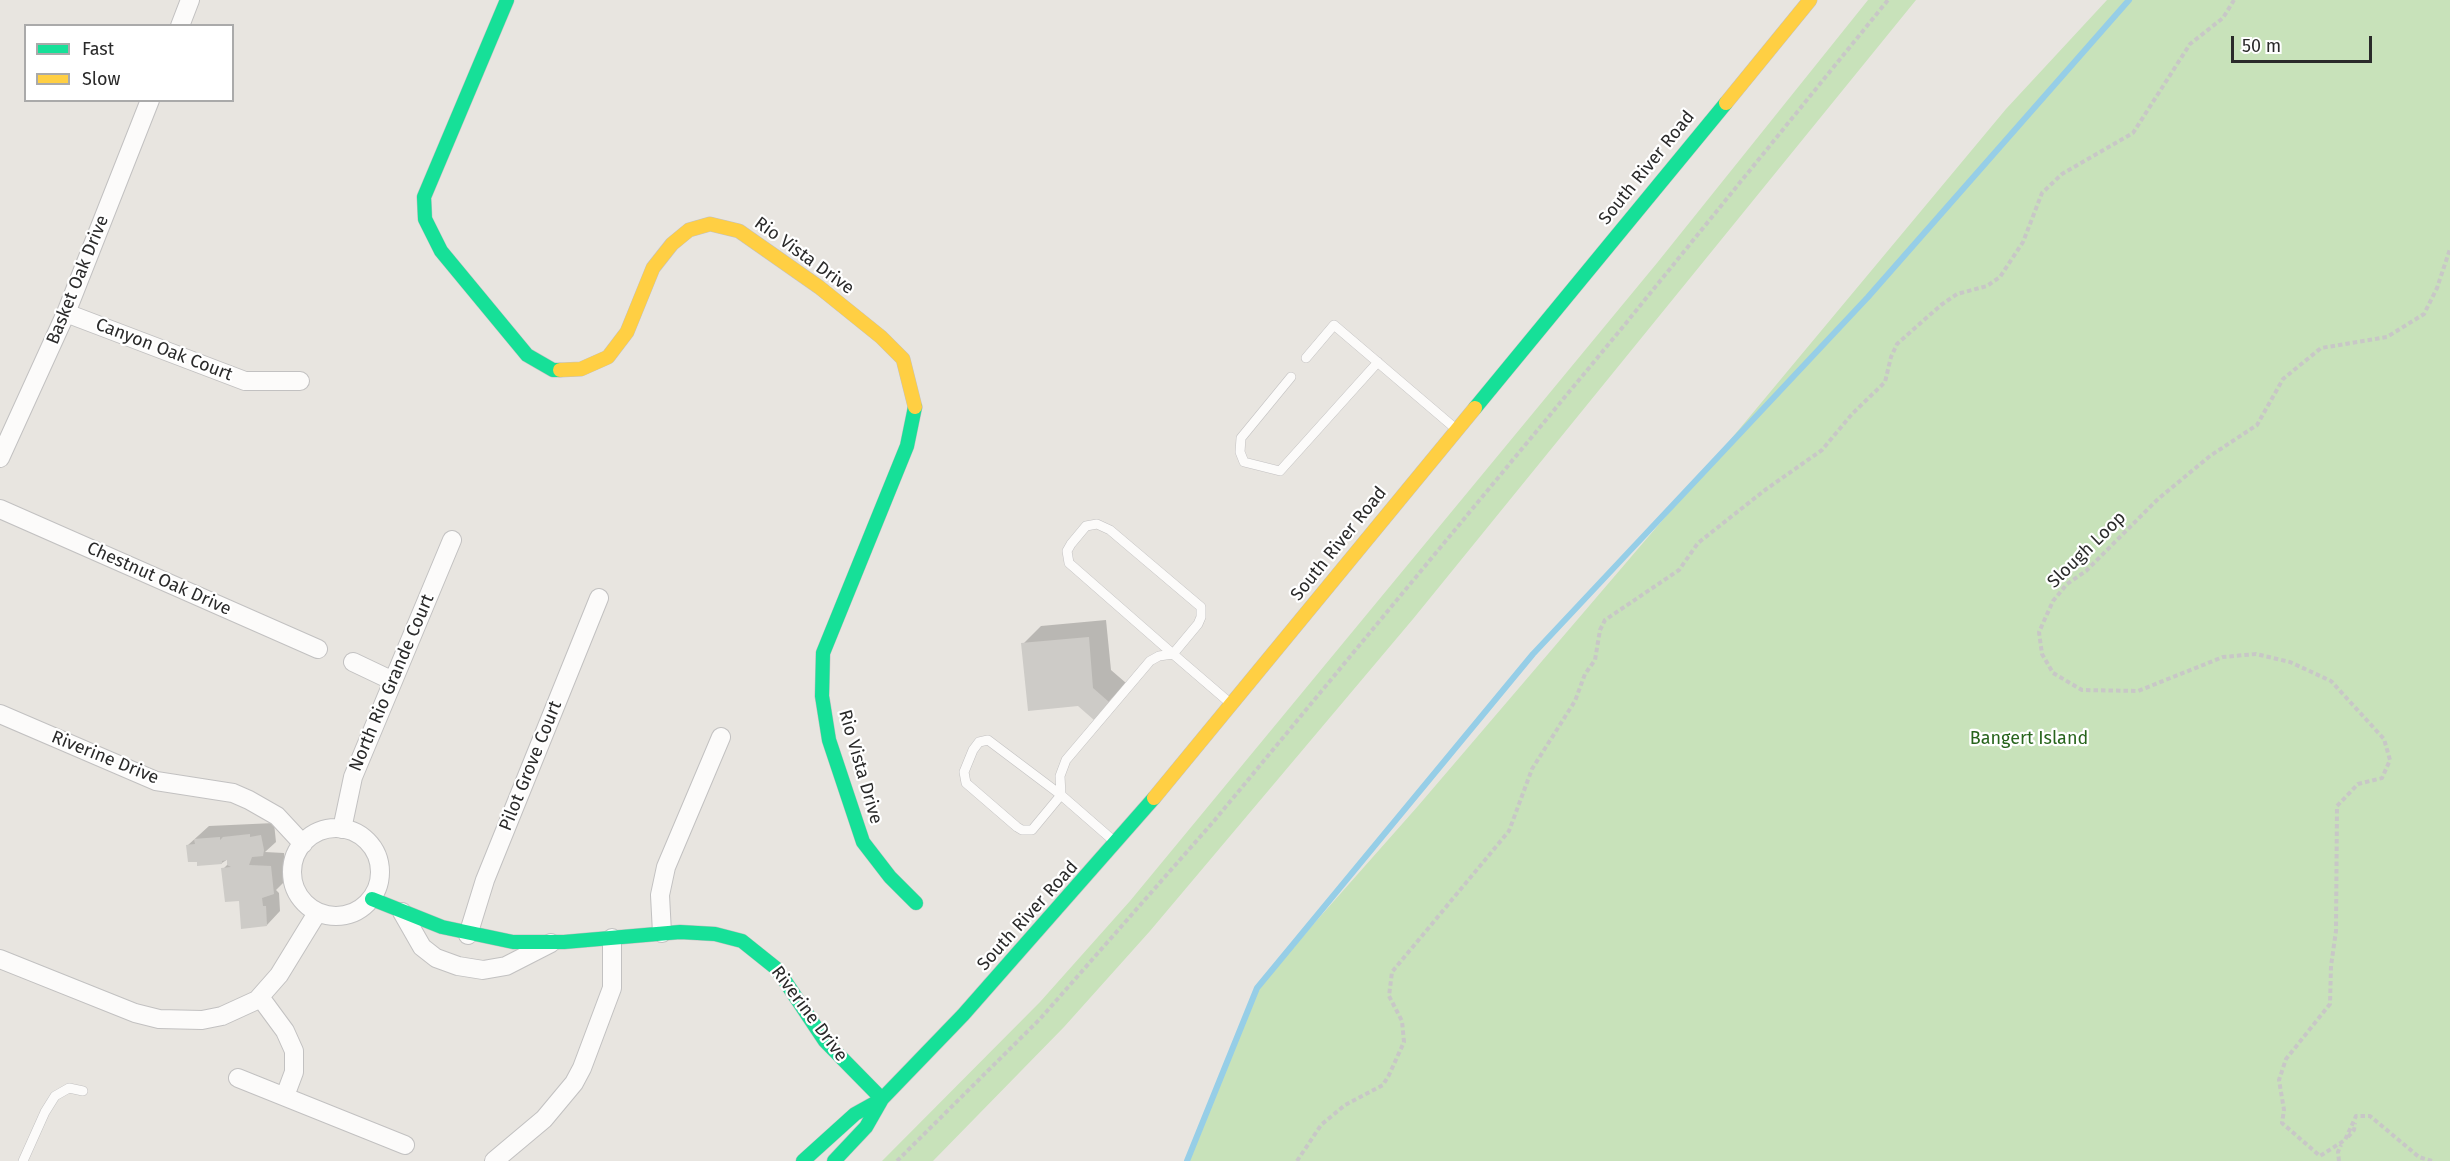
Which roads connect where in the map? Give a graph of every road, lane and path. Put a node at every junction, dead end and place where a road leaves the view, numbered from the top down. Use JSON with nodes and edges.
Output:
{"nodes":[{"id":1,"x":190,"y":0,"type":"edge"},
{"id":2,"x":507,"y":0,"type":"edge"},
{"id":3,"x":1810,"y":0,"type":"edge"},
{"id":4,"x":1888,"y":0,"type":"edge"},
{"id":5,"x":2234,"y":0,"type":"edge"},
{"id":6,"x":181,"y":24,"type":"edge"},
{"id":7,"x":149,"y":102,"type":"edge"},
{"id":8,"x":2450,"y":249,"type":"edge"},
{"id":9,"x":66,"y":313,"type":"junction"},
{"id":10,"x":1306,"y":358,"type":"dead end"},
{"id":11,"x":1378,"y":363,"type":"junction"},
{"id":12,"x":1291,"y":377,"type":"dead end"},
{"id":13,"x":300,"y":381,"type":"dead end"},
{"id":14,"x":1456,"y":429,"type":"junction"},
{"id":15,"x":0,"y":458,"type":"edge"},
{"id":16,"x":0,"y":509,"type":"edge"},
{"id":17,"x":452,"y":540,"type":"dead end"},
{"id":18,"x":599,"y":598,"type":"dead end"},
{"id":19,"x":318,"y":650,"type":"dead end"},
{"id":20,"x":1173,"y":654,"type":"junction"},
{"id":21,"x":353,"y":662,"type":"dead end"},
{"id":22,"x":393,"y":681,"type":"junction"},
{"id":23,"x":1232,"y":705,"type":"junction"},
{"id":24,"x":1,"y":718,"type":"edge"},
{"id":25,"x":721,"y":737,"type":"dead end"},
{"id":26,"x":1060,"y":795,"type":"junction"},
{"id":27,"x":342,"y":828,"type":"junction"},
{"id":28,"x":1117,"y":843,"type":"junction"},
{"id":29,"x":303,"y":844,"type":"junction"},
{"id":30,"x":372,"y":899,"type":"junction"},
{"id":31,"x":916,"y":903,"type":"dead end"},
{"id":32,"x":402,"y":912,"type":"junction"},
{"id":33,"x":318,"y":913,"type":"junction"},
{"id":34,"x":662,"y":933,"type":"junction"},
{"id":35,"x":468,"y":934,"type":"junction"},
{"id":36,"x":612,"y":938,"type":"junction"},
{"id":37,"x":551,"y":943,"type":"junction"},
{"id":38,"x":0,"y":959,"type":"edge"},
{"id":39,"x":260,"y":997,"type":"junction"},
{"id":40,"x":238,"y":1077,"type":"dead end"},
{"id":41,"x":83,"y":1091,"type":"dead end"},
{"id":42,"x":285,"y":1096,"type":"junction"},
{"id":43,"x":882,"y":1099,"type":"junction"},
{"id":44,"x":2345,"y":1140,"type":"junction"},
{"id":45,"x":405,"y":1145,"type":"dead end"},
{"id":46,"x":23,"y":1161,"type":"edge"},
{"id":47,"x":494,"y":1161,"type":"edge"},
{"id":48,"x":803,"y":1161,"type":"edge"},
{"id":49,"x":834,"y":1161,"type":"edge"},
{"id":50,"x":897,"y":1161,"type":"edge"},
{"id":51,"x":1297,"y":1161,"type":"edge"},
{"id":52,"x":2339,"y":1161,"type":"edge"},
{"id":53,"x":2432,"y":1161,"type":"edge"}],
"edges":[{"from":1,"to":6,"type":"street"},
{"from":2,"to":31,"type":"street","name":"Rio Vista Drive"},
{"from":3,"to":14,"type":"street","name":"South River Road"},
{"from":4,"to":50,"type":"path"},
{"from":5,"to":51,"type":"path"},
{"from":7,"to":9,"type":"street","name":"Basket Oak Drive"},
{"from":8,"to":44,"type":"path","name":"Slough Loop"},
{"from":9,"to":13,"type":"street","name":"Canyon Oak Court"},
{"from":9,"to":15,"type":"street","name":"Basket Oak Drive"},
{"from":10,"to":11,"type":"lane"},
{"from":11,"to":12,"type":"lane"},
{"from":11,"to":14,"type":"lane"},
{"from":14,"to":23,"type":"street","name":"South River Road"},
{"from":16,"to":19,"type":"street","name":"Chestnut Oak Drive"},
{"from":17,"to":22,"type":"street","name":"North Rio Grande Court"},
{"from":18,"to":35,"type":"street","name":"Pilot Grove Court"},
{"from":20,"to":20,"type":"lane"},
{"from":20,"to":23,"type":"lane"},
{"from":20,"to":26,"type":"lane"},
{"from":21,"to":22,"type":"street"},
{"from":22,"to":27,"type":"street","name":"North Rio Grande Court"},
{"from":23,"to":28,"type":"street","name":"South River Road"},
{"from":24,"to":29,"type":"street","name":"Riverine Drive"},
{"from":25,"to":34,"type":"street"},
{"from":26,"to":26,"type":"lane"},
{"from":26,"to":28,"type":"lane"},
{"from":27,"to":29,"type":"street"},
{"from":27,"to":30,"type":"street"},
{"from":28,"to":43,"type":"street","name":"South River Road"},
{"from":29,"to":33,"type":"street"},
{"from":30,"to":32,"type":"street","name":"Riverine Drive"},
{"from":30,"to":33,"type":"street"},
{"from":32,"to":35,"type":"street","name":"Riverine Drive"},
{"from":32,"to":37,"type":"street","name":"Riverine Drive"},
{"from":33,"to":39,"type":"street"},
{"from":34,"to":36,"type":"street","name":"Riverine Drive"},
{"from":34,"to":43,"type":"street","name":"Riverine Drive"},
{"from":35,"to":37,"type":"street","name":"Riverine Drive"},
{"from":36,"to":37,"type":"street","name":"Riverine Drive"},
{"from":36,"to":47,"type":"street"},
{"from":38,"to":39,"type":"street"},
{"from":39,"to":42,"type":"street"},
{"from":40,"to":42,"type":"street"},
{"from":41,"to":46,"type":"lane"},
{"from":42,"to":45,"type":"street"},
{"from":43,"to":48,"type":"street","name":"South River Road"},
{"from":43,"to":49,"type":"street","name":"South River Road"},
{"from":44,"to":52,"type":"path"},
{"from":44,"to":53,"type":"path"}]}
